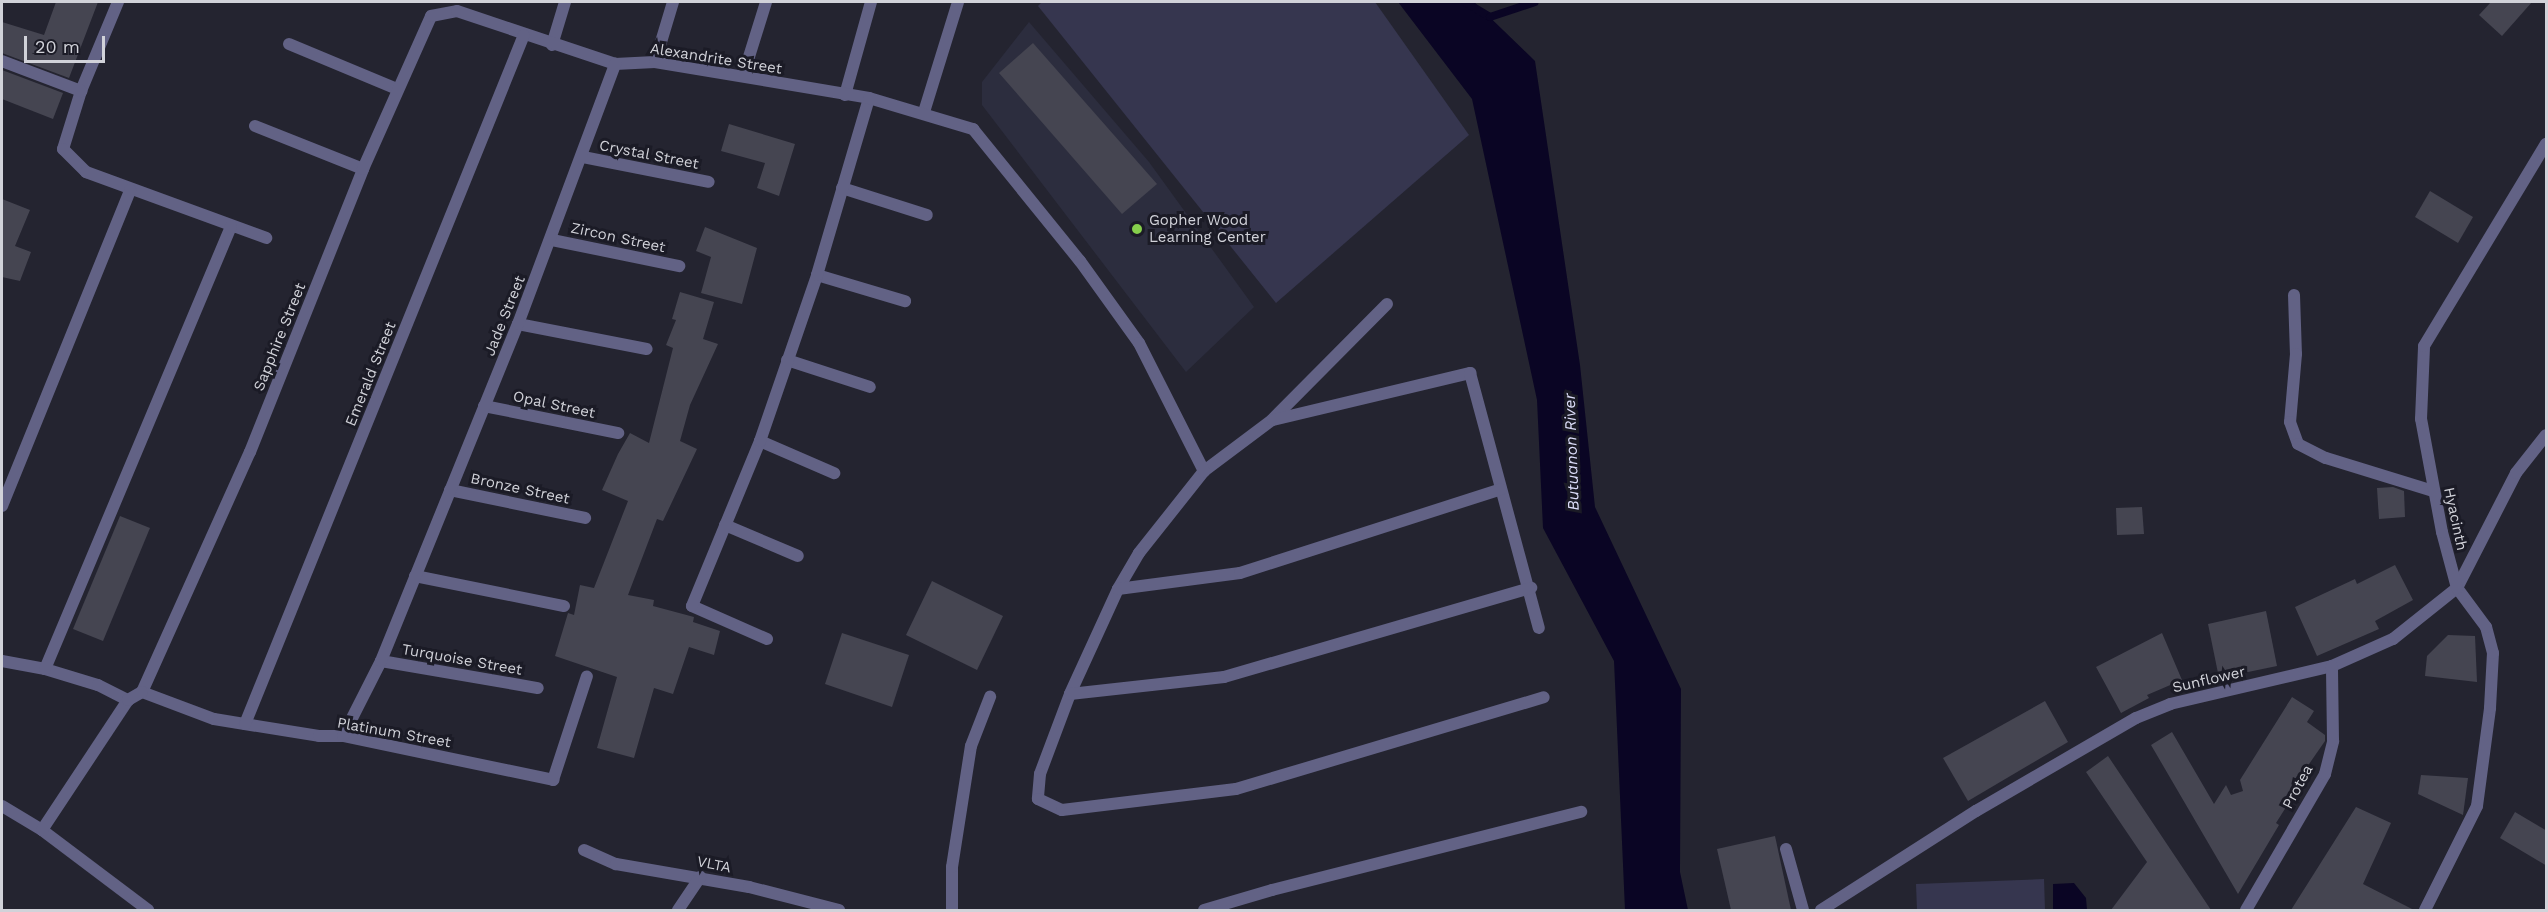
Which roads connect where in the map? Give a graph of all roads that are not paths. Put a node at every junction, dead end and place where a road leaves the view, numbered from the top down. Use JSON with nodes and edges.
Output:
{"nodes":[{"id":1,"x":118,"y":2,"type":"edge"},
{"id":2,"x":564,"y":2,"type":"edge"},
{"id":3,"x":673,"y":2,"type":"edge"},
{"id":4,"x":766,"y":2,"type":"edge"},
{"id":5,"x":871,"y":2,"type":"edge"},
{"id":6,"x":958,"y":2,"type":"edge"},
{"id":7,"x":458,"y":6,"type":"edge"},
{"id":8,"x":524,"y":35,"type":"junction"},
{"id":9,"x":288,"y":44,"type":"dead end"},
{"id":10,"x":552,"y":45,"type":"junction"},
{"id":11,"x":2,"y":61,"type":"edge"},
{"id":12,"x":656,"y":62,"type":"junction"},
{"id":13,"x":615,"y":64,"type":"junction"},
{"id":14,"x":742,"y":76,"type":"junction"},
{"id":15,"x":397,"y":89,"type":"junction"},
{"id":16,"x":81,"y":91,"type":"junction"},
{"id":17,"x":845,"y":95,"type":"junction"},
{"id":18,"x":869,"y":98,"type":"junction"},
{"id":19,"x":924,"y":112,"type":"junction"},
{"id":20,"x":255,"y":126,"type":"dead end"},
{"id":21,"x":2547,"y":144,"type":"edge"},
{"id":22,"x":583,"y":157,"type":"junction"},
{"id":23,"x":363,"y":169,"type":"junction"},
{"id":24,"x":709,"y":182,"type":"dead end"},
{"id":25,"x":842,"y":188,"type":"junction"},
{"id":26,"x":130,"y":190,"type":"junction"},
{"id":27,"x":927,"y":215,"type":"dead end"},
{"id":28,"x":231,"y":226,"type":"junction"},
{"id":29,"x":266,"y":238,"type":"dead end"},
{"id":30,"x":552,"y":240,"type":"junction"},
{"id":31,"x":679,"y":266,"type":"dead end"},
{"id":32,"x":816,"y":275,"type":"junction"},
{"id":33,"x":2294,"y":295,"type":"dead end"},
{"id":34,"x":905,"y":301,"type":"dead end"},
{"id":35,"x":1387,"y":304,"type":"dead end"},
{"id":36,"x":518,"y":324,"type":"junction"},
{"id":37,"x":647,"y":349,"type":"dead end"},
{"id":38,"x":787,"y":360,"type":"junction"},
{"id":39,"x":870,"y":387,"type":"dead end"},
{"id":40,"x":484,"y":406,"type":"junction"},
{"id":41,"x":1272,"y":420,"type":"junction"},
{"id":42,"x":618,"y":434,"type":"dead end"},
{"id":43,"x":2547,"y":435,"type":"edge"},
{"id":44,"x":760,"y":441,"type":"junction"},
{"id":45,"x":1204,"y":471,"type":"junction"},
{"id":46,"x":834,"y":473,"type":"dead end"},
{"id":47,"x":1502,"y":489,"type":"junction"},
{"id":48,"x":450,"y":490,"type":"junction"},
{"id":49,"x":2433,"y":491,"type":"junction"},
{"id":50,"x":2,"y":506,"type":"edge"},
{"id":51,"x":585,"y":518,"type":"dead end"},
{"id":52,"x":725,"y":525,"type":"junction"},
{"id":53,"x":798,"y":556,"type":"dead end"},
{"id":54,"x":415,"y":576,"type":"junction"},
{"id":55,"x":1531,"y":588,"type":"junction"},
{"id":56,"x":2457,"y":588,"type":"junction"},
{"id":57,"x":1118,"y":589,"type":"junction"},
{"id":58,"x":564,"y":606,"type":"dead end"},
{"id":59,"x":1539,"y":628,"type":"dead end"},
{"id":60,"x":767,"y":639,"type":"dead end"},
{"id":61,"x":381,"y":661,"type":"junction"},
{"id":62,"x":2,"y":662,"type":"edge"},
{"id":63,"x":2332,"y":666,"type":"junction"},
{"id":64,"x":45,"y":669,"type":"junction"},
{"id":65,"x":587,"y":676,"type":"dead end"},
{"id":66,"x":538,"y":688,"type":"dead end"},
{"id":67,"x":142,"y":692,"type":"junction"},
{"id":68,"x":1070,"y":694,"type":"junction"},
{"id":69,"x":990,"y":697,"type":"dead end"},
{"id":70,"x":1544,"y":697,"type":"dead end"},
{"id":71,"x":128,"y":700,"type":"junction"},
{"id":72,"x":245,"y":724,"type":"junction"},
{"id":73,"x":344,"y":736,"type":"junction"},
{"id":74,"x":2,"y":806,"type":"edge"},
{"id":75,"x":1581,"y":812,"type":"dead end"},
{"id":76,"x":42,"y":830,"type":"junction"},
{"id":77,"x":1786,"y":849,"type":"dead end"},
{"id":78,"x":584,"y":850,"type":"dead end"},
{"id":79,"x":700,"y":877,"type":"junction"},
{"id":80,"x":148,"y":910,"type":"edge"},
{"id":81,"x":678,"y":910,"type":"edge"},
{"id":82,"x":839,"y":910,"type":"edge"},
{"id":83,"x":952,"y":910,"type":"edge"},
{"id":84,"x":1204,"y":910,"type":"edge"},
{"id":85,"x":1803,"y":910,"type":"edge"},
{"id":86,"x":1821,"y":910,"type":"edge"},
{"id":87,"x":2246,"y":910,"type":"edge"},
{"id":88,"x":2425,"y":910,"type":"edge"}],
"edges":[{"from":1,"to":16,"type":"street"},
{"from":2,"to":10,"type":"street"},
{"from":3,"to":12,"type":"street"},
{"from":4,"to":14,"type":"street"},
{"from":5,"to":17,"type":"street"},
{"from":6,"to":19,"type":"street"},
{"from":7,"to":8,"type":"street","name":"Alexandrite Street"},
{"from":7,"to":15,"type":"street","name":"Sapphire Street"},
{"from":8,"to":10,"type":"street","name":"Alexandrite Street"},
{"from":8,"to":72,"type":"street","name":"Emerald Street"},
{"from":9,"to":15,"type":"street"},
{"from":10,"to":13,"type":"street","name":"Alexandrite Street"},
{"from":11,"to":16,"type":"street"},
{"from":12,"to":13,"type":"street","name":"Alexandrite Street"},
{"from":12,"to":14,"type":"street","name":"Alexandrite Street"},
{"from":13,"to":22,"type":"street","name":"Jade Street"},
{"from":14,"to":17,"type":"street","name":"Alexandrite Street"},
{"from":15,"to":23,"type":"street","name":"Sapphire Street"},
{"from":16,"to":26,"type":"street"},
{"from":17,"to":18,"type":"street","name":"Alexandrite Street"},
{"from":18,"to":19,"type":"street","name":"Alexandrite Street"},
{"from":18,"to":25,"type":"street"},
{"from":19,"to":45,"type":"street","name":"Alexandrite Street"},
{"from":20,"to":23,"type":"street"},
{"from":21,"to":49,"type":"street","name":"Hyacinth"},
{"from":22,"to":24,"type":"street","name":"Crystal Street"},
{"from":22,"to":30,"type":"street","name":"Jade Street"},
{"from":23,"to":67,"type":"street","name":"Sapphire Street"},
{"from":25,"to":27,"type":"street"},
{"from":25,"to":32,"type":"street"},
{"from":26,"to":28,"type":"street"},
{"from":26,"to":50,"type":"street"},
{"from":28,"to":29,"type":"street"},
{"from":28,"to":64,"type":"street"},
{"from":30,"to":31,"type":"street","name":"Zircon Street"},
{"from":30,"to":36,"type":"street","name":"Jade Street"},
{"from":32,"to":34,"type":"street"},
{"from":32,"to":38,"type":"street"},
{"from":33,"to":49,"type":"street"},
{"from":35,"to":41,"type":"street"},
{"from":36,"to":37,"type":"street"},
{"from":36,"to":40,"type":"street","name":"Jade Street"},
{"from":38,"to":39,"type":"street"},
{"from":38,"to":44,"type":"street"},
{"from":40,"to":42,"type":"street","name":"Opal Street"},
{"from":40,"to":48,"type":"street","name":"Jade Street"},
{"from":41,"to":45,"type":"street"},
{"from":41,"to":47,"type":"street"},
{"from":43,"to":56,"type":"street","name":"Sunflower"},
{"from":44,"to":46,"type":"street"},
{"from":44,"to":52,"type":"street"},
{"from":45,"to":57,"type":"street"},
{"from":47,"to":55,"type":"street"},
{"from":47,"to":57,"type":"street"},
{"from":48,"to":51,"type":"street","name":"Bronze Street"},
{"from":48,"to":54,"type":"street","name":"Jade Street"},
{"from":49,"to":56,"type":"street","name":"Hyacinth"},
{"from":52,"to":53,"type":"street"},
{"from":52,"to":60,"type":"street"},
{"from":54,"to":58,"type":"street"},
{"from":54,"to":61,"type":"street","name":"Jade Street"},
{"from":55,"to":59,"type":"street"},
{"from":55,"to":68,"type":"street"},
{"from":56,"to":63,"type":"street","name":"Sunflower"},
{"from":56,"to":88,"type":"street","name":"Hyacinth"},
{"from":57,"to":68,"type":"street"},
{"from":61,"to":66,"type":"street","name":"Turquoise Street"},
{"from":61,"to":73,"type":"street","name":"Jade Street"},
{"from":62,"to":64,"type":"street"},
{"from":63,"to":86,"type":"street","name":"Sunflower"},
{"from":63,"to":87,"type":"street","name":"Protea"},
{"from":64,"to":71,"type":"street"},
{"from":65,"to":73,"type":"street","name":"Platinum Street"},
{"from":67,"to":71,"type":"street"},
{"from":67,"to":72,"type":"street","name":"Platinum Street"},
{"from":68,"to":70,"type":"street"},
{"from":69,"to":83,"type":"street"},
{"from":71,"to":76,"type":"street"},
{"from":72,"to":73,"type":"street","name":"Platinum Street"},
{"from":74,"to":76,"type":"street"},
{"from":75,"to":84,"type":"street"},
{"from":76,"to":80,"type":"street"},
{"from":77,"to":85,"type":"street"},
{"from":78,"to":79,"type":"street","name":"VLTA"},
{"from":79,"to":81,"type":"street"},
{"from":79,"to":82,"type":"street","name":"VLTA"}]}
